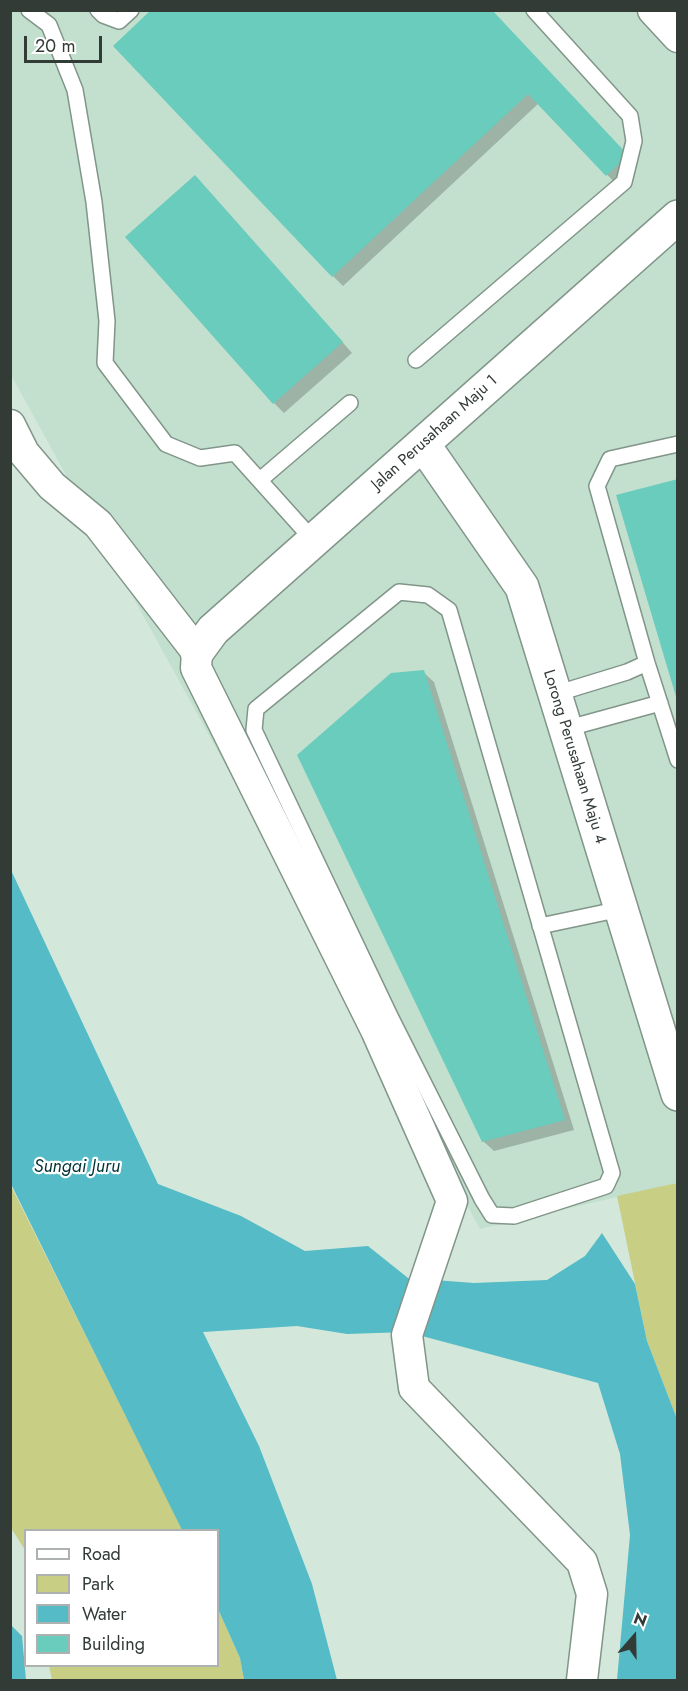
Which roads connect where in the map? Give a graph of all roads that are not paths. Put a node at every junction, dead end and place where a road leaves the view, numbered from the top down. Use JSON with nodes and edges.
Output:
{"nodes":[{"id":1,"x":29,"y":10,"type":"edge"},
{"id":2,"x":98,"y":10,"type":"edge"},
{"id":3,"x":131,"y":10,"type":"edge"},
{"id":4,"x":534,"y":10,"type":"edge"},
{"id":5,"x":653,"y":10,"type":"edge"},
{"id":6,"x":678,"y":37,"type":"edge"},
{"id":7,"x":678,"y":217,"type":"edge"},
{"id":8,"x":416,"y":360,"type":"dead end"},
{"id":9,"x":350,"y":403,"type":"dead end"},
{"id":10,"x":10,"y":425,"type":"edge"},
{"id":11,"x":423,"y":444,"type":"junction"},
{"id":12,"x":678,"y":444,"type":"edge"},
{"id":13,"x":260,"y":480,"type":"junction"},
{"id":14,"x":314,"y":540,"type":"junction"},
{"id":15,"x":196,"y":652,"type":"junction"},
{"id":16,"x":647,"y":663,"type":"junction"},
{"id":17,"x":555,"y":694,"type":"junction"},
{"id":18,"x":660,"y":703,"type":"junction"},
{"id":19,"x":566,"y":729,"type":"junction"},
{"id":20,"x":678,"y":760,"type":"edge"},
{"id":21,"x":621,"y":909,"type":"junction"},
{"id":22,"x":540,"y":926,"type":"junction"},
{"id":23,"x":678,"y":1094,"type":"edge"},
{"id":24,"x":582,"y":1680,"type":"edge"}],
"edges":[{"from":1,"to":13,"type":"lane"},
{"from":2,"to":3,"type":"lane"},
{"from":4,"to":8,"type":"lane"},
{"from":5,"to":6,"type":"street"},
{"from":7,"to":11,"type":"street","name":"Jalan Perusahaan Maju 1"},
{"from":9,"to":13,"type":"lane"},
{"from":10,"to":15,"type":"street"},
{"from":11,"to":14,"type":"street","name":"Jalan Perusahaan Maju 1"},
{"from":11,"to":17,"type":"street","name":"Lorong Perusahaan Maju 4"},
{"from":12,"to":16,"type":"lane"},
{"from":13,"to":14,"type":"lane"},
{"from":14,"to":15,"type":"street","name":"Jalan Perusahaan Maju 1"},
{"from":15,"to":24,"type":"street"},
{"from":16,"to":17,"type":"lane"},
{"from":16,"to":18,"type":"lane"},
{"from":17,"to":19,"type":"street","name":"Lorong Perusahaan Maju 4"},
{"from":18,"to":19,"type":"lane"},
{"from":18,"to":20,"type":"lane"},
{"from":19,"to":21,"type":"street","name":"Lorong Perusahaan Maju 4"},
{"from":21,"to":22,"type":"lane"},
{"from":21,"to":23,"type":"street","name":"Lorong Perusahaan Maju 4"},
{"from":22,"to":22,"type":"lane"}]}
